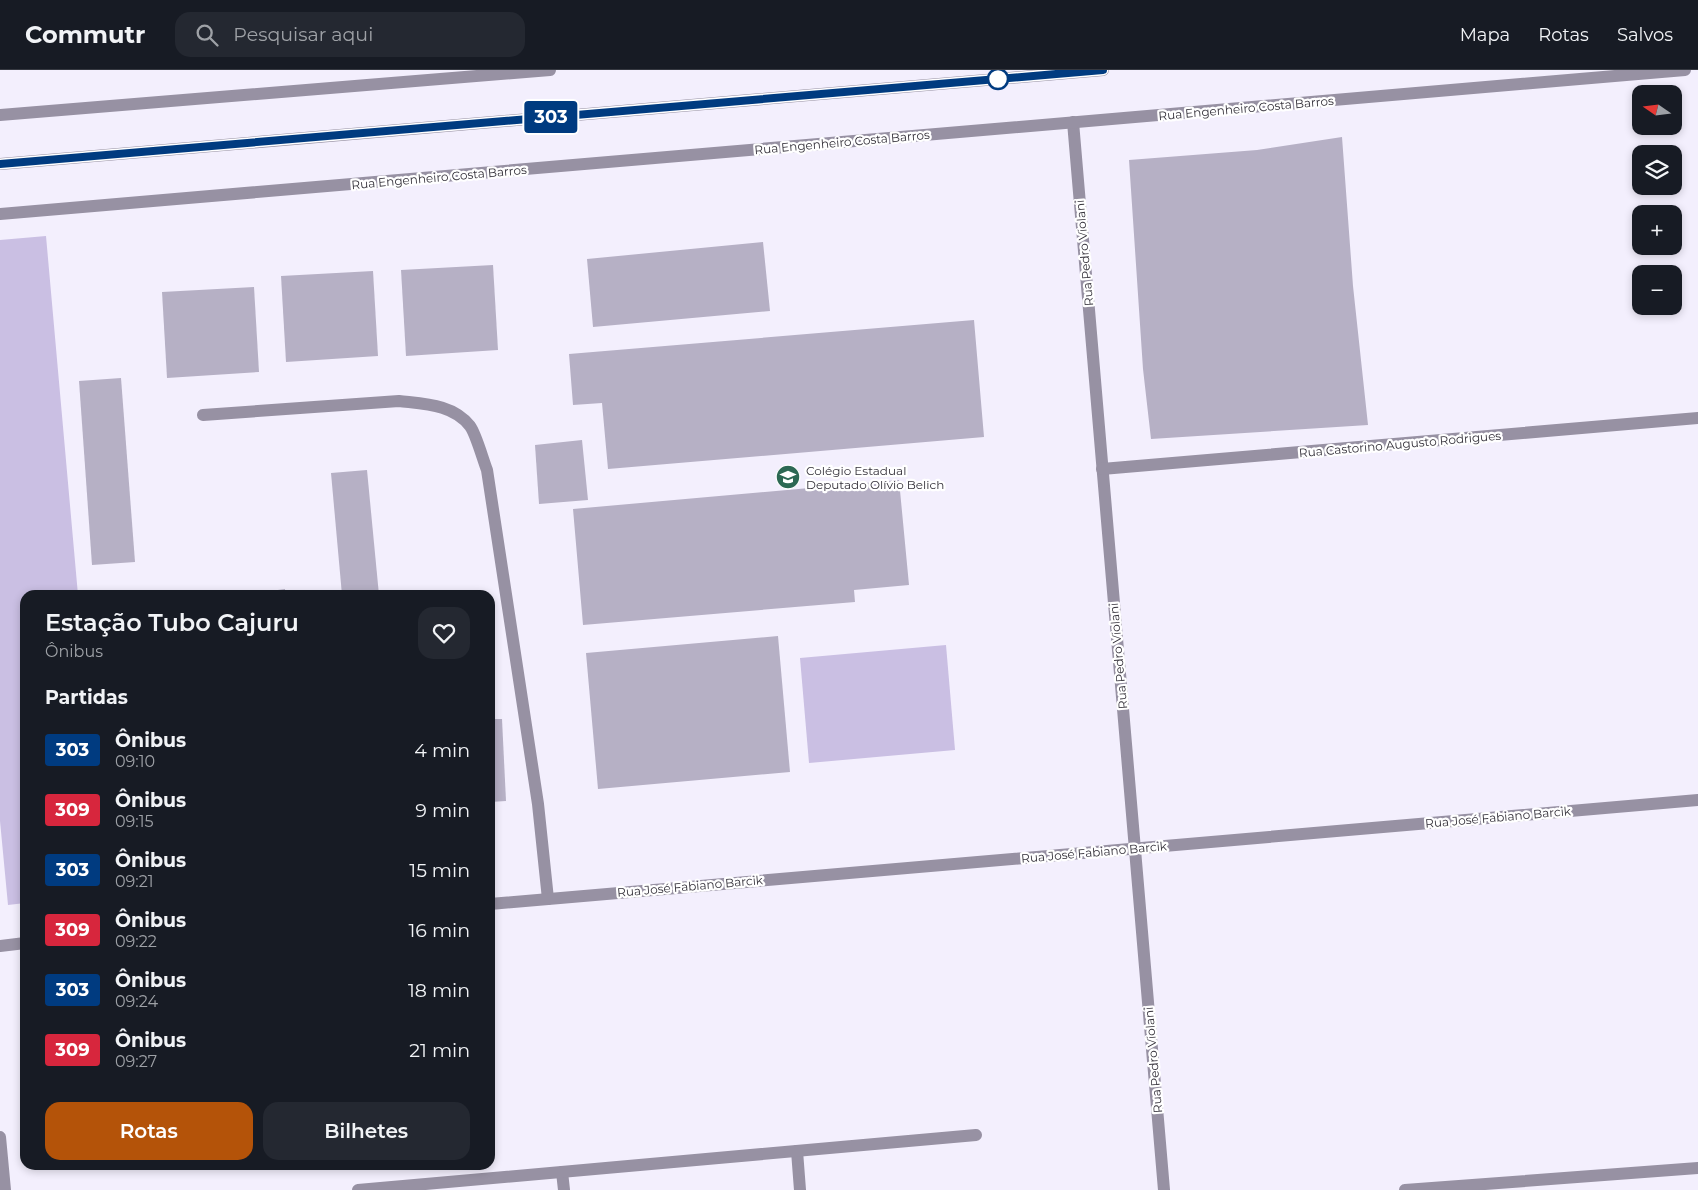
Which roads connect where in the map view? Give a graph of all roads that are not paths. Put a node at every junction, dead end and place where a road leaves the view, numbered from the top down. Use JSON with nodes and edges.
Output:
{"nodes":[{"id":1,"x":550,"y":70,"type":"edge"},
{"id":2,"x":1103,"y":70,"type":"edge"},
{"id":3,"x":1685,"y":70,"type":"edge"},
{"id":4,"x":0,"y":115,"type":"edge"},
{"id":5,"x":1073,"y":122,"type":"junction"},
{"id":6,"x":0,"y":164,"type":"edge"},
{"id":7,"x":0,"y":214,"type":"edge"},
{"id":8,"x":203,"y":415,"type":"dead end"},
{"id":9,"x":1698,"y":418,"type":"edge"},
{"id":10,"x":1102,"y":469,"type":"junction"},
{"id":11,"x":1698,"y":800,"type":"edge"},
{"id":12,"x":1135,"y":849,"type":"junction"},
{"id":13,"x":548,"y":899,"type":"junction"},
{"id":14,"x":495,"y":904,"type":"edge"},
{"id":15,"x":20,"y":944,"type":"edge"},
{"id":16,"x":0,"y":946,"type":"edge"},
{"id":17,"x":976,"y":1135,"type":"dead end"},
{"id":18,"x":0,"y":1137,"type":"edge"},
{"id":19,"x":797,"y":1151,"type":"junction"},
{"id":20,"x":1698,"y":1168,"type":"edge"},
{"id":21,"x":562,"y":1172,"type":"junction"},
{"id":22,"x":5,"y":1190,"type":"edge"},
{"id":23,"x":358,"y":1190,"type":"edge"},
{"id":24,"x":564,"y":1190,"type":"edge"},
{"id":25,"x":800,"y":1190,"type":"edge"},
{"id":26,"x":1164,"y":1190,"type":"edge"},
{"id":27,"x":1405,"y":1190,"type":"edge"}],
"edges":[{"from":1,"to":4,"type":"street"},
{"from":2,"to":6,"type":"street"},
{"from":3,"to":5,"type":"street","name":"Rua Engenheiro Costa Barros"},
{"from":5,"to":7,"type":"street","name":"Rua Engenheiro Costa Barros"},
{"from":5,"to":10,"type":"street","name":"Rua Pedro Violani"},
{"from":8,"to":13,"type":"street"},
{"from":9,"to":10,"type":"street","name":"Rua Castorino Augusto Rodrigues"},
{"from":10,"to":12,"type":"street","name":"Rua Pedro Violani"},
{"from":11,"to":12,"type":"street","name":"Rua José Fabiano Barcik"},
{"from":12,"to":13,"type":"street","name":"Rua José Fabiano Barcik"},
{"from":12,"to":26,"type":"street","name":"Rua Pedro Violani"},
{"from":13,"to":14,"type":"street","name":"Rua José Fabiano Barcik"},
{"from":15,"to":16,"type":"street"},
{"from":17,"to":19,"type":"street"},
{"from":18,"to":22,"type":"street"},
{"from":19,"to":21,"type":"street"},
{"from":19,"to":25,"type":"street"},
{"from":20,"to":27,"type":"street"},
{"from":21,"to":23,"type":"street"},
{"from":21,"to":24,"type":"street"}]}
